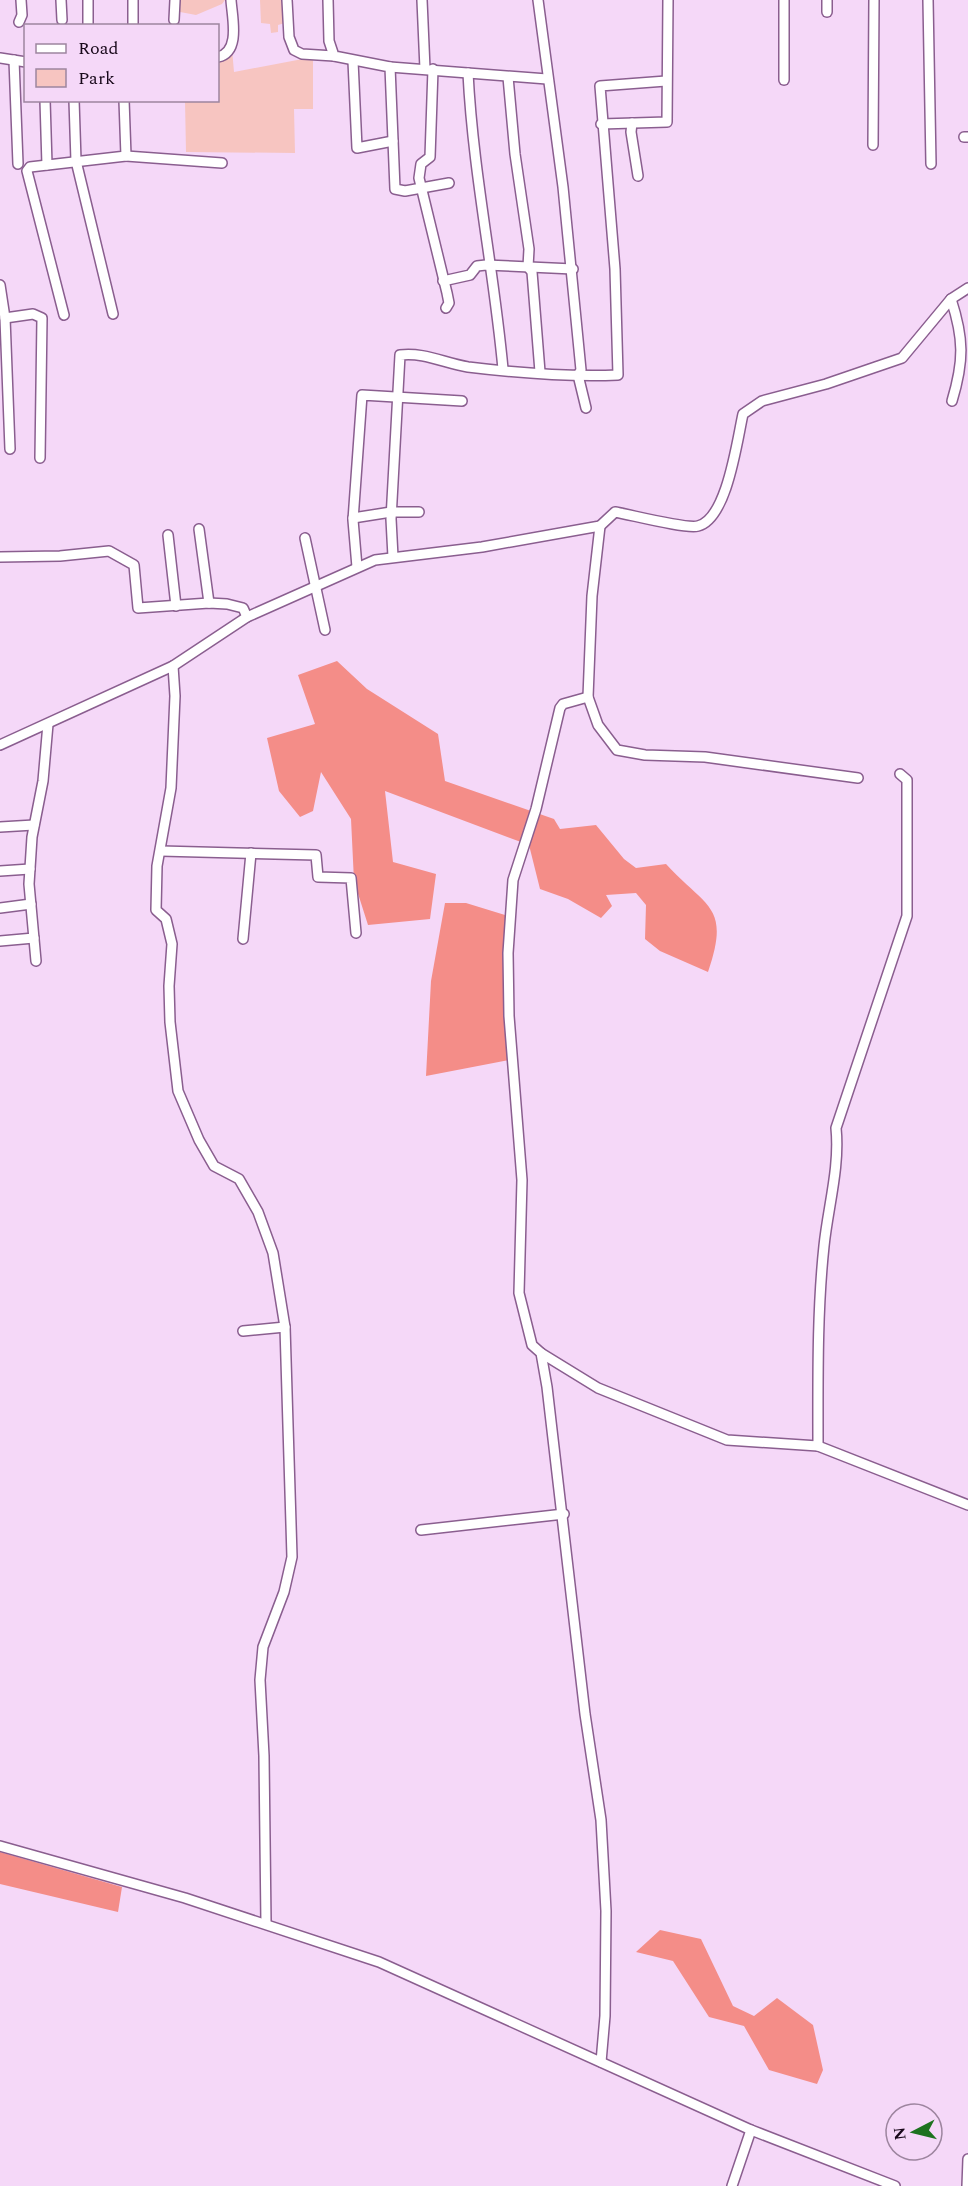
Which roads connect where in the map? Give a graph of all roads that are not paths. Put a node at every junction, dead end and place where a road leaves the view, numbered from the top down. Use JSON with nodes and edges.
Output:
{"nodes":[{"id":1,"x":21,"y":0,"type":"edge"},
{"id":2,"x":61,"y":0,"type":"edge"},
{"id":3,"x":88,"y":0,"type":"edge"},
{"id":4,"x":134,"y":0,"type":"edge"},
{"id":5,"x":175,"y":0,"type":"edge"},
{"id":6,"x":231,"y":0,"type":"edge"},
{"id":7,"x":287,"y":0,"type":"edge"},
{"id":8,"x":328,"y":0,"type":"edge"},
{"id":9,"x":422,"y":0,"type":"edge"},
{"id":10,"x":538,"y":0,"type":"edge"},
{"id":11,"x":668,"y":0,"type":"edge"},
{"id":12,"x":784,"y":0,"type":"edge"},
{"id":13,"x":827,"y":0,"type":"edge"},
{"id":14,"x":874,"y":0,"type":"edge"},
{"id":15,"x":928,"y":0,"type":"edge"},
{"id":16,"x":827,"y":12,"type":"dead end"},
{"id":17,"x":62,"y":20,"type":"dead end"},
{"id":18,"x":174,"y":20,"type":"dead end"},
{"id":19,"x":19,"y":22,"type":"dead end"},
{"id":20,"x":88,"y":24,"type":"edge"},
{"id":21,"x":133,"y":24,"type":"edge"},
{"id":22,"x":334,"y":56,"type":"junction"},
{"id":23,"x":219,"y":57,"type":"edge"},
{"id":24,"x":0,"y":58,"type":"edge"},
{"id":25,"x":14,"y":60,"type":"junction"},
{"id":26,"x":353,"y":61,"type":"junction"},
{"id":27,"x":24,"y":62,"type":"edge"},
{"id":28,"x":390,"y":67,"type":"junction"},
{"id":29,"x":429,"y":69,"type":"junction"},
{"id":30,"x":468,"y":74,"type":"junction"},
{"id":31,"x":508,"y":77,"type":"junction"},
{"id":32,"x":547,"y":79,"type":"junction"},
{"id":33,"x":784,"y":80,"type":"dead end"},
{"id":34,"x":666,"y":81,"type":"junction"},
{"id":35,"x":45,"y":102,"type":"edge"},
{"id":36,"x":74,"y":102,"type":"edge"},
{"id":37,"x":124,"y":102,"type":"edge"},
{"id":38,"x":632,"y":123,"type":"junction"},
{"id":39,"x":601,"y":124,"type":"junction"},
{"id":40,"x":393,"y":141,"type":"junction"},
{"id":41,"x":873,"y":145,"type":"dead end"},
{"id":42,"x":126,"y":156,"type":"junction"},
{"id":43,"x":76,"y":161,"type":"junction"},
{"id":44,"x":222,"y":163,"type":"dead end"},
{"id":45,"x":18,"y":164,"type":"dead end"},
{"id":46,"x":931,"y":164,"type":"dead end"},
{"id":47,"x":47,"y":165,"type":"junction"},
{"id":48,"x":638,"y":176,"type":"dead end"},
{"id":49,"x":449,"y":183,"type":"dead end"},
{"id":50,"x":423,"y":188,"type":"junction"},
{"id":51,"x":491,"y":265,"type":"junction"},
{"id":52,"x":528,"y":267,"type":"junction"},
{"id":53,"x":573,"y":269,"type":"junction"},
{"id":54,"x":443,"y":281,"type":"junction"},
{"id":55,"x":0,"y":285,"type":"edge"},
{"id":56,"x":968,"y":288,"type":"edge"},
{"id":57,"x":951,"y":299,"type":"junction"},
{"id":58,"x":446,"y":308,"type":"dead end"},
{"id":59,"x":113,"y":314,"type":"dead end"},
{"id":60,"x":64,"y":315,"type":"dead end"},
{"id":61,"x":5,"y":318,"type":"junction"},
{"id":62,"x":503,"y":369,"type":"junction"},
{"id":63,"x":540,"y":372,"type":"junction"},
{"id":64,"x":578,"y":375,"type":"junction"},
{"id":65,"x":399,"y":397,"type":"junction"},
{"id":66,"x":462,"y":401,"type":"dead end"},
{"id":67,"x":952,"y":401,"type":"dead end"},
{"id":68,"x":586,"y":408,"type":"dead end"},
{"id":69,"x":10,"y":449,"type":"dead end"},
{"id":70,"x":40,"y":458,"type":"dead end"},
{"id":71,"x":391,"y":512,"type":"junction"},
{"id":72,"x":418,"y":512,"type":"dead end"},
{"id":73,"x":353,"y":518,"type":"junction"},
{"id":74,"x":600,"y":526,"type":"junction"},
{"id":75,"x":199,"y":529,"type":"dead end"},
{"id":76,"x":168,"y":535,"type":"dead end"},
{"id":77,"x":305,"y":538,"type":"dead end"},
{"id":78,"x":0,"y":557,"type":"edge"},
{"id":79,"x":393,"y":557,"type":"junction"},
{"id":80,"x":357,"y":567,"type":"junction"},
{"id":81,"x":316,"y":586,"type":"junction"},
{"id":82,"x":209,"y":603,"type":"junction"},
{"id":83,"x":176,"y":606,"type":"junction"},
{"id":84,"x":247,"y":617,"type":"junction"},
{"id":85,"x":325,"y":630,"type":"dead end"},
{"id":86,"x":173,"y":666,"type":"junction"},
{"id":87,"x":588,"y":697,"type":"junction"},
{"id":88,"x":48,"y":724,"type":"junction"},
{"id":89,"x":0,"y":746,"type":"edge"},
{"id":90,"x":900,"y":774,"type":"dead end"},
{"id":91,"x":858,"y":778,"type":"dead end"},
{"id":92,"x":34,"y":825,"type":"junction"},
{"id":93,"x":0,"y":827,"type":"edge"},
{"id":94,"x":161,"y":851,"type":"junction"},
{"id":95,"x":251,"y":854,"type":"junction"},
{"id":96,"x":30,"y":869,"type":"junction"},
{"id":97,"x":0,"y":871,"type":"edge"},
{"id":98,"x":31,"y":904,"type":"junction"},
{"id":99,"x":0,"y":908,"type":"edge"},
{"id":100,"x":356,"y":933,"type":"dead end"},
{"id":101,"x":34,"y":938,"type":"junction"},
{"id":102,"x":243,"y":939,"type":"dead end"},
{"id":103,"x":0,"y":941,"type":"edge"},
{"id":104,"x":36,"y":961,"type":"dead end"},
{"id":105,"x":285,"y":1327,"type":"junction"},
{"id":106,"x":243,"y":1331,"type":"dead end"},
{"id":107,"x":541,"y":1353,"type":"junction"},
{"id":108,"x":818,"y":1446,"type":"junction"},
{"id":109,"x":968,"y":1505,"type":"edge"},
{"id":110,"x":564,"y":1514,"type":"junction"},
{"id":111,"x":422,"y":1530,"type":"dead end"},
{"id":112,"x":0,"y":1846,"type":"edge"},
{"id":113,"x":266,"y":1923,"type":"junction"},
{"id":114,"x":601,"y":2062,"type":"junction"},
{"id":115,"x":751,"y":2130,"type":"junction"},
{"id":116,"x":968,"y":2159,"type":"edge"},
{"id":117,"x":732,"y":2186,"type":"edge"},
{"id":118,"x":896,"y":2186,"type":"edge"},
{"id":119,"x":967,"y":2186,"type":"edge"}],
"edges":[{"from":1,"to":19,"type":"street"},
{"from":2,"to":17,"type":"street"},
{"from":3,"to":20,"type":"street"},
{"from":4,"to":21,"type":"street"},
{"from":5,"to":18,"type":"street"},
{"from":6,"to":23,"type":"street"},
{"from":7,"to":22,"type":"street"},
{"from":8,"to":22,"type":"street"},
{"from":9,"to":29,"type":"street"},
{"from":10,"to":32,"type":"street"},
{"from":11,"to":34,"type":"street"},
{"from":12,"to":33,"type":"street"},
{"from":13,"to":16,"type":"street"},
{"from":14,"to":41,"type":"street"},
{"from":15,"to":46,"type":"street"},
{"from":22,"to":26,"type":"street"},
{"from":24,"to":25,"type":"street"},
{"from":25,"to":27,"type":"street"},
{"from":25,"to":45,"type":"street"},
{"from":26,"to":28,"type":"street"},
{"from":26,"to":40,"type":"street"},
{"from":28,"to":29,"type":"street"},
{"from":28,"to":40,"type":"street"},
{"from":29,"to":30,"type":"street"},
{"from":29,"to":50,"type":"street"},
{"from":30,"to":31,"type":"street"},
{"from":30,"to":51,"type":"street"},
{"from":31,"to":32,"type":"street"},
{"from":31,"to":52,"type":"street"},
{"from":32,"to":53,"type":"street"},
{"from":34,"to":38,"type":"street"},
{"from":34,"to":39,"type":"street"},
{"from":35,"to":47,"type":"street"},
{"from":36,"to":43,"type":"street"},
{"from":37,"to":42,"type":"street"},
{"from":38,"to":39,"type":"street"},
{"from":38,"to":48,"type":"street"},
{"from":39,"to":64,"type":"street"},
{"from":40,"to":50,"type":"street"},
{"from":42,"to":43,"type":"street"},
{"from":42,"to":44,"type":"street"},
{"from":43,"to":47,"type":"street"},
{"from":43,"to":59,"type":"street"},
{"from":47,"to":60,"type":"street"},
{"from":49,"to":50,"type":"street"},
{"from":50,"to":54,"type":"street"},
{"from":51,"to":52,"type":"street"},
{"from":51,"to":54,"type":"street"},
{"from":51,"to":62,"type":"street"},
{"from":52,"to":53,"type":"street"},
{"from":52,"to":63,"type":"street"},
{"from":53,"to":64,"type":"street"},
{"from":54,"to":58,"type":"street"},
{"from":55,"to":61,"type":"street"},
{"from":56,"to":57,"type":"street"},
{"from":57,"to":67,"type":"street"},
{"from":57,"to":74,"type":"street"},
{"from":61,"to":69,"type":"street"},
{"from":61,"to":70,"type":"street"},
{"from":62,"to":63,"type":"street"},
{"from":62,"to":65,"type":"street"},
{"from":63,"to":64,"type":"street"},
{"from":64,"to":68,"type":"street"},
{"from":65,"to":66,"type":"street"},
{"from":65,"to":71,"type":"street"},
{"from":65,"to":73,"type":"street"},
{"from":71,"to":72,"type":"street"},
{"from":71,"to":73,"type":"street"},
{"from":71,"to":79,"type":"street"},
{"from":73,"to":80,"type":"street"},
{"from":74,"to":79,"type":"street"},
{"from":74,"to":87,"type":"street"},
{"from":75,"to":82,"type":"street"},
{"from":76,"to":83,"type":"street"},
{"from":77,"to":81,"type":"street"},
{"from":78,"to":83,"type":"street"},
{"from":79,"to":80,"type":"street"},
{"from":80,"to":81,"type":"street"},
{"from":81,"to":84,"type":"street"},
{"from":81,"to":85,"type":"street"},
{"from":82,"to":83,"type":"street"},
{"from":82,"to":84,"type":"street"},
{"from":84,"to":86,"type":"street"},
{"from":86,"to":88,"type":"street"},
{"from":86,"to":94,"type":"street"},
{"from":87,"to":91,"type":"street"},
{"from":87,"to":107,"type":"street"},
{"from":88,"to":89,"type":"street"},
{"from":88,"to":92,"type":"street"},
{"from":90,"to":108,"type":"street"},
{"from":92,"to":93,"type":"street"},
{"from":92,"to":96,"type":"street"},
{"from":94,"to":95,"type":"street"},
{"from":94,"to":105,"type":"street"},
{"from":95,"to":100,"type":"street"},
{"from":95,"to":102,"type":"street"},
{"from":96,"to":97,"type":"street"},
{"from":96,"to":98,"type":"street"},
{"from":98,"to":99,"type":"street"},
{"from":98,"to":101,"type":"street"},
{"from":101,"to":103,"type":"street"},
{"from":101,"to":104,"type":"street"},
{"from":105,"to":106,"type":"street"},
{"from":105,"to":113,"type":"street"},
{"from":107,"to":108,"type":"street"},
{"from":107,"to":110,"type":"street"},
{"from":108,"to":109,"type":"street"},
{"from":110,"to":111,"type":"street"},
{"from":110,"to":114,"type":"street"},
{"from":112,"to":113,"type":"street"},
{"from":113,"to":114,"type":"street"},
{"from":114,"to":115,"type":"street"},
{"from":115,"to":117,"type":"street"},
{"from":115,"to":118,"type":"street"},
{"from":116,"to":119,"type":"street"}]}
